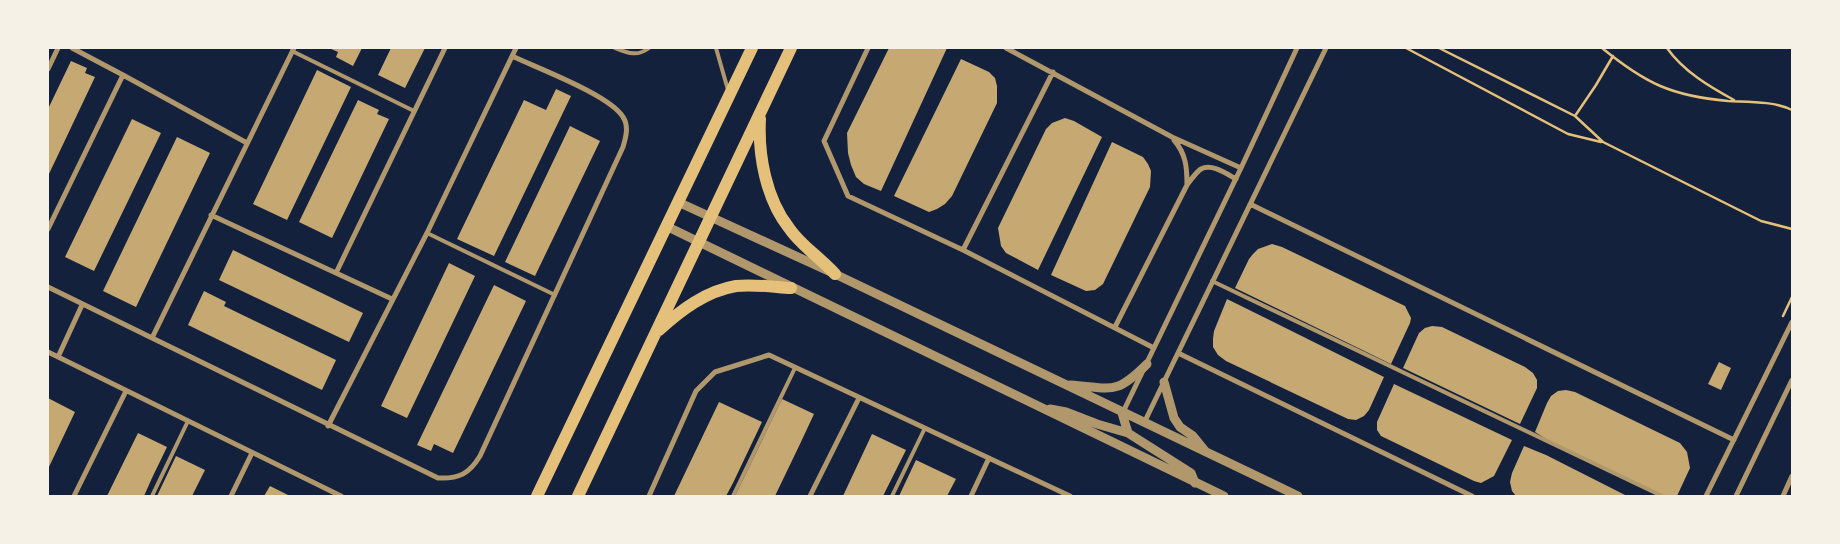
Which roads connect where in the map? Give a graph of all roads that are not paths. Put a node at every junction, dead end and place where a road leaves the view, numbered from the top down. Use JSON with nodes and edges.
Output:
{"nodes":[{"id":1,"x":58,"y":48,"type":"edge"},
{"id":2,"x":72,"y":48,"type":"edge"},
{"id":3,"x":446,"y":48,"type":"edge"},
{"id":4,"x":516,"y":48,"type":"edge"},
{"id":5,"x":616,"y":48,"type":"edge"},
{"id":6,"x":649,"y":48,"type":"edge"},
{"id":7,"x":716,"y":48,"type":"edge"},
{"id":8,"x":752,"y":48,"type":"edge"},
{"id":9,"x":791,"y":48,"type":"edge"},
{"id":10,"x":868,"y":48,"type":"edge"},
{"id":11,"x":1006,"y":48,"type":"edge"},
{"id":12,"x":1297,"y":48,"type":"edge"},
{"id":13,"x":1326,"y":48,"type":"edge"},
{"id":14,"x":293,"y":49,"type":"edge"},
{"id":15,"x":512,"y":56,"type":"junction"},
{"id":16,"x":48,"y":70,"type":"edge"},
{"id":17,"x":1053,"y":72,"type":"junction"},
{"id":18,"x":123,"y":75,"type":"junction"},
{"id":19,"x":730,"y":94,"type":"junction"},
{"id":20,"x":414,"y":111,"type":"junction"},
{"id":21,"x":761,"y":112,"type":"junction"},
{"id":22,"x":1172,"y":138,"type":"junction"},
{"id":23,"x":247,"y":143,"type":"junction"},
{"id":24,"x":1241,"y":168,"type":"junction"},
{"id":25,"x":1236,"y":179,"type":"junction"},
{"id":26,"x":1187,"y":184,"type":"junction"},
{"id":27,"x":678,"y":202,"type":"junction"},
{"id":28,"x":1250,"y":204,"type":"junction"},
{"id":29,"x":211,"y":215,"type":"junction"},
{"id":30,"x":711,"y":216,"type":"junction"},
{"id":31,"x":666,"y":226,"type":"junction"},
{"id":32,"x":48,"y":229,"type":"edge"},
{"id":33,"x":427,"y":233,"type":"junction"},
{"id":34,"x":698,"y":242,"type":"junction"},
{"id":35,"x":963,"y":250,"type":"junction"},
{"id":36,"x":336,"y":273,"type":"junction"},
{"id":37,"x":835,"y":274,"type":"junction"},
{"id":38,"x":1212,"y":281,"type":"junction"},
{"id":39,"x":48,"y":287,"type":"edge"},
{"id":40,"x":791,"y":288,"type":"junction"},
{"id":41,"x":555,"y":295,"type":"junction"},
{"id":42,"x":392,"y":299,"type":"junction"},
{"id":43,"x":82,"y":305,"type":"junction"},
{"id":44,"x":1792,"y":322,"type":"edge"},
{"id":45,"x":1115,"y":327,"type":"junction"},
{"id":46,"x":654,"y":334,"type":"junction"},
{"id":47,"x":152,"y":338,"type":"junction"},
{"id":48,"x":1154,"y":348,"type":"junction"},
{"id":49,"x":48,"y":352,"type":"edge"},
{"id":50,"x":1178,"y":353,"type":"junction"},
{"id":51,"x":58,"y":357,"type":"junction"},
{"id":52,"x":1147,"y":364,"type":"junction"},
{"id":53,"x":795,"y":368,"type":"junction"},
{"id":54,"x":1792,"y":380,"type":"edge"},
{"id":55,"x":1164,"y":382,"type":"junction"},
{"id":56,"x":1065,"y":385,"type":"junction"},
{"id":57,"x":126,"y":391,"type":"junction"},
{"id":58,"x":1786,"y":394,"type":"junction"},
{"id":59,"x":1792,"y":396,"type":"edge"},
{"id":60,"x":859,"y":398,"type":"junction"},
{"id":61,"x":1040,"y":408,"type":"junction"},
{"id":62,"x":1122,"y":413,"type":"junction"},
{"id":63,"x":188,"y":421,"type":"junction"},
{"id":64,"x":1144,"y":423,"type":"junction"},
{"id":65,"x":328,"y":426,"type":"junction"},
{"id":66,"x":925,"y":428,"type":"junction"},
{"id":67,"x":1128,"y":433,"type":"junction"},
{"id":68,"x":1734,"y":440,"type":"junction"},
{"id":69,"x":252,"y":453,"type":"junction"},
{"id":70,"x":1207,"y":453,"type":"junction"},
{"id":71,"x":989,"y":458,"type":"junction"},
{"id":72,"x":1792,"y":476,"type":"edge"},
{"id":73,"x":1195,"y":482,"type":"junction"},
{"id":74,"x":1059,"y":494,"type":"edge"},
{"id":75,"x":74,"y":496,"type":"edge"},
{"id":76,"x":152,"y":496,"type":"edge"},
{"id":77,"x":231,"y":496,"type":"edge"},
{"id":78,"x":341,"y":496,"type":"edge"},
{"id":79,"x":537,"y":496,"type":"edge"},
{"id":80,"x":578,"y":496,"type":"edge"},
{"id":81,"x":649,"y":496,"type":"edge"},
{"id":82,"x":733,"y":496,"type":"edge"},
{"id":83,"x":810,"y":496,"type":"edge"},
{"id":84,"x":892,"y":496,"type":"edge"},
{"id":85,"x":971,"y":496,"type":"edge"},
{"id":86,"x":1070,"y":496,"type":"edge"},
{"id":87,"x":1224,"y":496,"type":"edge"},
{"id":88,"x":1298,"y":496,"type":"edge"},
{"id":89,"x":1472,"y":496,"type":"edge"},
{"id":90,"x":1662,"y":496,"type":"edge"},
{"id":91,"x":1706,"y":496,"type":"edge"},
{"id":92,"x":1736,"y":496,"type":"edge"},
{"id":93,"x":1782,"y":496,"type":"edge"}],
"edges":[{"from":1,"to":16,"type":"street"},
{"from":2,"to":18,"type":"street"},
{"from":3,"to":20,"type":"street"},
{"from":4,"to":15,"type":"street"},
{"from":5,"to":6,"type":"lane"},
{"from":7,"to":19,"type":"lane"},
{"from":8,"to":19,"type":"main road"},
{"from":9,"to":21,"type":"main road"},
{"from":10,"to":35,"type":"street"},
{"from":11,"to":17,"type":"street"},
{"from":12,"to":24,"type":"street"},
{"from":13,"to":28,"type":"street"},
{"from":14,"to":20,"type":"lane"},
{"from":14,"to":23,"type":"street"},
{"from":15,"to":33,"type":"street"},
{"from":15,"to":41,"type":"street"},
{"from":17,"to":22,"type":"street"},
{"from":17,"to":35,"type":"street"},
{"from":18,"to":23,"type":"street"},
{"from":18,"to":32,"type":"street"},
{"from":19,"to":27,"type":"main road"},
{"from":20,"to":36,"type":"street"},
{"from":21,"to":30,"type":"main road"},
{"from":21,"to":37,"type":"main road"},
{"from":22,"to":24,"type":"street"},
{"from":22,"to":26,"type":"street"},
{"from":23,"to":29,"type":"street"},
{"from":24,"to":25,"type":"street"},
{"from":25,"to":26,"type":"street"},
{"from":25,"to":48,"type":"street"},
{"from":26,"to":45,"type":"street"},
{"from":27,"to":30,"type":"street"},
{"from":27,"to":31,"type":"main road"},
{"from":28,"to":38,"type":"street"},
{"from":28,"to":68,"type":"street"},
{"from":29,"to":36,"type":"street"},
{"from":29,"to":47,"type":"street"},
{"from":30,"to":34,"type":"main road"},
{"from":30,"to":37,"type":"street"},
{"from":31,"to":34,"type":"street"},
{"from":31,"to":79,"type":"main road"},
{"from":33,"to":41,"type":"lane"},
{"from":33,"to":42,"type":"street"},
{"from":34,"to":40,"type":"street"},
{"from":34,"to":46,"type":"main road"},
{"from":35,"to":45,"type":"street"},
{"from":36,"to":42,"type":"street"},
{"from":37,"to":56,"type":"street"},
{"from":38,"to":50,"type":"street"},
{"from":38,"to":90,"type":"lane"},
{"from":39,"to":43,"type":"street"},
{"from":40,"to":46,"type":"main road"},
{"from":40,"to":61,"type":"street"},
{"from":41,"to":65,"type":"street"},
{"from":42,"to":65,"type":"street"},
{"from":43,"to":47,"type":"street"},
{"from":43,"to":51,"type":"street"},
{"from":44,"to":68,"type":"street"},
{"from":45,"to":48,"type":"street"},
{"from":46,"to":80,"type":"main road"},
{"from":47,"to":65,"type":"street"},
{"from":48,"to":52,"type":"street"},
{"from":49,"to":51,"type":"street"},
{"from":50,"to":55,"type":"street"},
{"from":50,"to":89,"type":"street"},
{"from":51,"to":57,"type":"street"},
{"from":52,"to":56,"type":"street"},
{"from":52,"to":62,"type":"street"},
{"from":53,"to":60,"type":"street"},
{"from":53,"to":81,"type":"street"},
{"from":53,"to":82,"type":"lane"},
{"from":54,"to":58,"type":"street"},
{"from":55,"to":64,"type":"street"},
{"from":55,"to":70,"type":"street"},
{"from":56,"to":62,"type":"street"},
{"from":57,"to":63,"type":"street"},
{"from":57,"to":75,"type":"street"},
{"from":58,"to":59,"type":"street"},
{"from":58,"to":92,"type":"street"},
{"from":60,"to":66,"type":"street"},
{"from":60,"to":83,"type":"street"},
{"from":61,"to":67,"type":"street"},
{"from":61,"to":73,"type":"street"},
{"from":62,"to":64,"type":"street"},
{"from":62,"to":67,"type":"street"},
{"from":63,"to":69,"type":"street"},
{"from":63,"to":76,"type":"lane"},
{"from":64,"to":67,"type":"street"},
{"from":64,"to":70,"type":"street"},
{"from":66,"to":71,"type":"street"},
{"from":66,"to":84,"type":"lane"},
{"from":67,"to":73,"type":"street"},
{"from":68,"to":91,"type":"street"},
{"from":69,"to":77,"type":"street"},
{"from":69,"to":78,"type":"street"},
{"from":70,"to":88,"type":"street"},
{"from":71,"to":74,"type":"street"},
{"from":71,"to":85,"type":"street"},
{"from":72,"to":93,"type":"street"},
{"from":73,"to":87,"type":"street"},
{"from":74,"to":86,"type":"street"}]}
